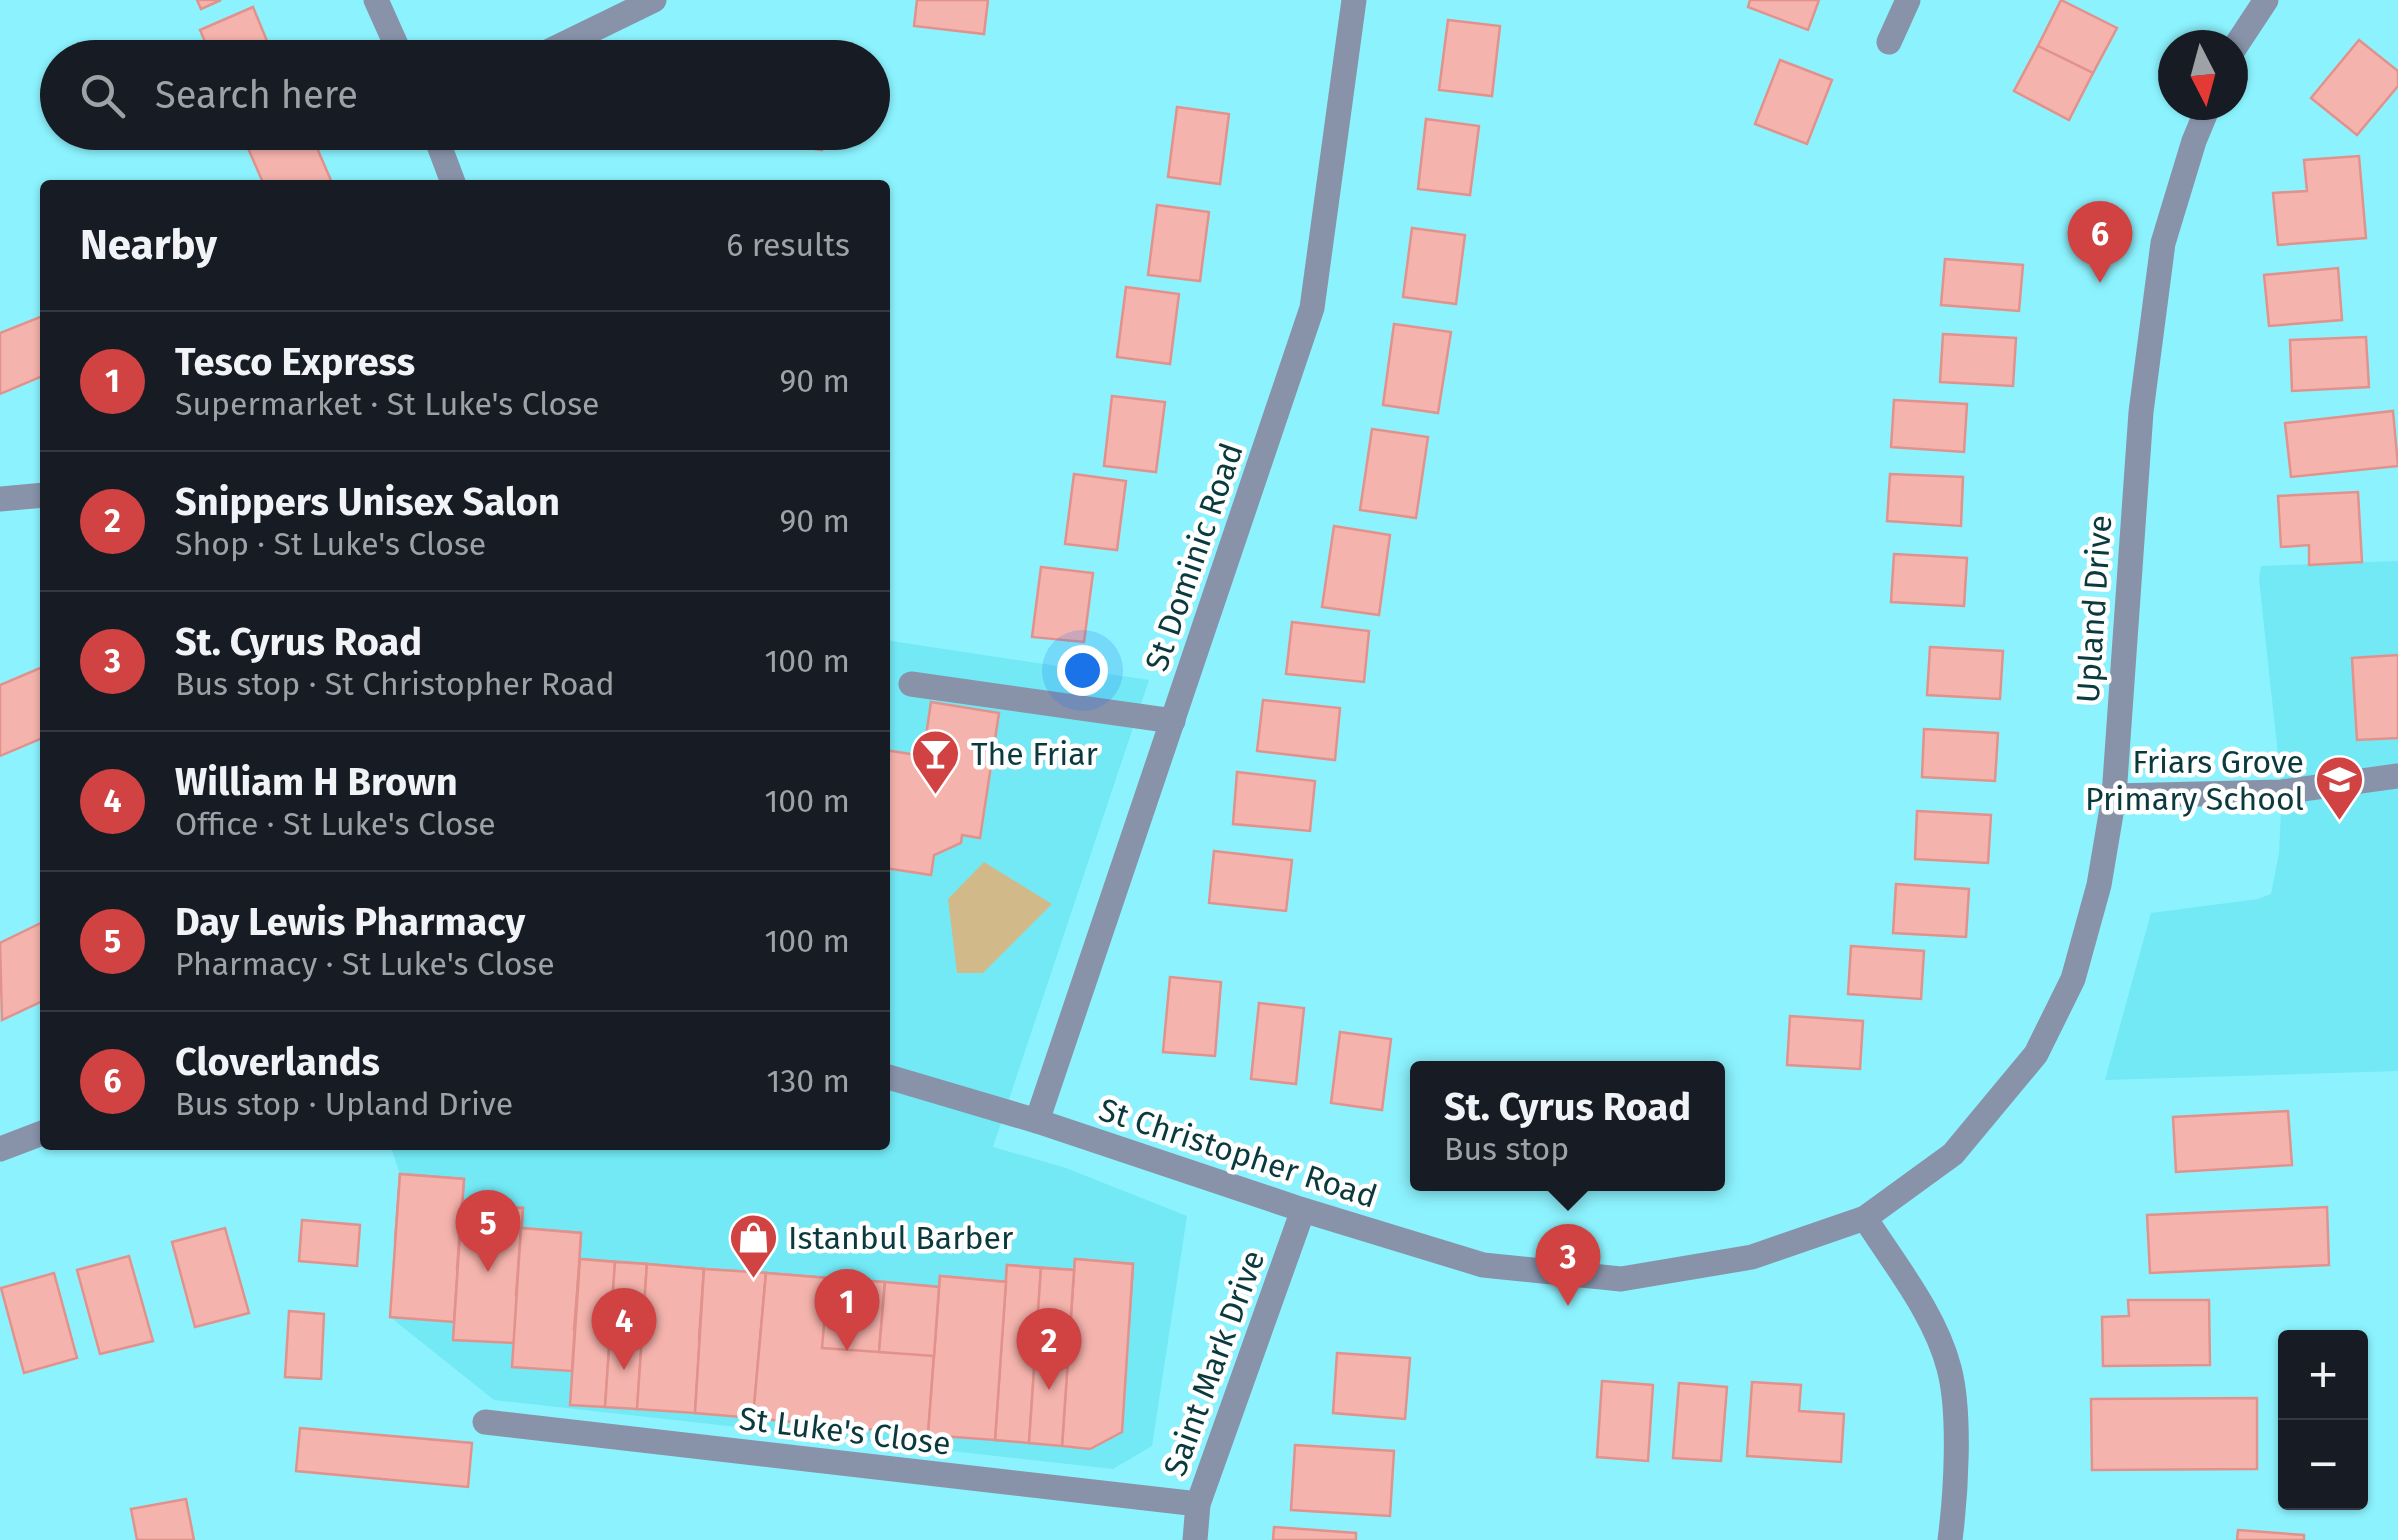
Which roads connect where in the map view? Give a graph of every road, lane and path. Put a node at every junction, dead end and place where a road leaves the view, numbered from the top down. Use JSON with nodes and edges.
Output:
{"nodes":[{"id":1,"x":376,"y":0,"type":"edge"},
{"id":2,"x":654,"y":0,"type":"edge"},
{"id":3,"x":1354,"y":0,"type":"edge"},
{"id":4,"x":1908,"y":0,"type":"edge"},
{"id":5,"x":2266,"y":0,"type":"edge"},
{"id":6,"x":2246,"y":30,"type":"edge"},
{"id":7,"x":394,"y":40,"type":"edge"},
{"id":8,"x":572,"y":40,"type":"edge"},
{"id":9,"x":1889,"y":42,"type":"dead end"},
{"id":10,"x":2203,"y":120,"type":"edge"},
{"id":11,"x":441,"y":150,"type":"edge"},
{"id":12,"x":452,"y":180,"type":"edge"},
{"id":13,"x":40,"y":495,"type":"edge"},
{"id":14,"x":0,"y":499,"type":"edge"},
{"id":15,"x":910,"y":684,"type":"dead end"},
{"id":16,"x":1173,"y":721,"type":"junction"},
{"id":17,"x":2398,"y":776,"type":"edge"},
{"id":18,"x":2114,"y":796,"type":"junction"},
{"id":19,"x":890,"y":1077,"type":"edge"},
{"id":20,"x":1037,"y":1121,"type":"junction"},
{"id":21,"x":40,"y":1134,"type":"edge"},
{"id":22,"x":0,"y":1148,"type":"edge"},
{"id":23,"x":1302,"y":1210,"type":"junction"},
{"id":24,"x":1865,"y":1218,"type":"junction"},
{"id":25,"x":485,"y":1422,"type":"dead end"},
{"id":26,"x":1198,"y":1504,"type":"junction"},
{"id":27,"x":1195,"y":1540,"type":"edge"},
{"id":28,"x":1950,"y":1540,"type":"edge"}],
"edges":[{"from":1,"to":7,"type":"street"},
{"from":2,"to":8,"type":"street"},
{"from":3,"to":16,"type":"street","name":"St Dominic Road"},
{"from":4,"to":9,"type":"street"},
{"from":5,"to":6,"type":"street"},
{"from":10,"to":18,"type":"street","name":"Upland Drive"},
{"from":11,"to":12,"type":"street"},
{"from":13,"to":14,"type":"street"},
{"from":15,"to":16,"type":"street"},
{"from":16,"to":20,"type":"street","name":"St Dominic Road"},
{"from":17,"to":18,"type":"street"},
{"from":18,"to":24,"type":"street","name":"Upland Drive"},
{"from":19,"to":20,"type":"street","name":"St Christopher Road"},
{"from":20,"to":23,"type":"street","name":"St Christopher Road"},
{"from":21,"to":22,"type":"street"},
{"from":23,"to":24,"type":"street","name":"St Christopher Road"},
{"from":23,"to":26,"type":"street","name":"Saint Mark Drive"},
{"from":24,"to":28,"type":"street"},
{"from":25,"to":26,"type":"street","name":"St Luke's Close"},
{"from":26,"to":27,"type":"street","name":"Saint Mark Drive"}]}
